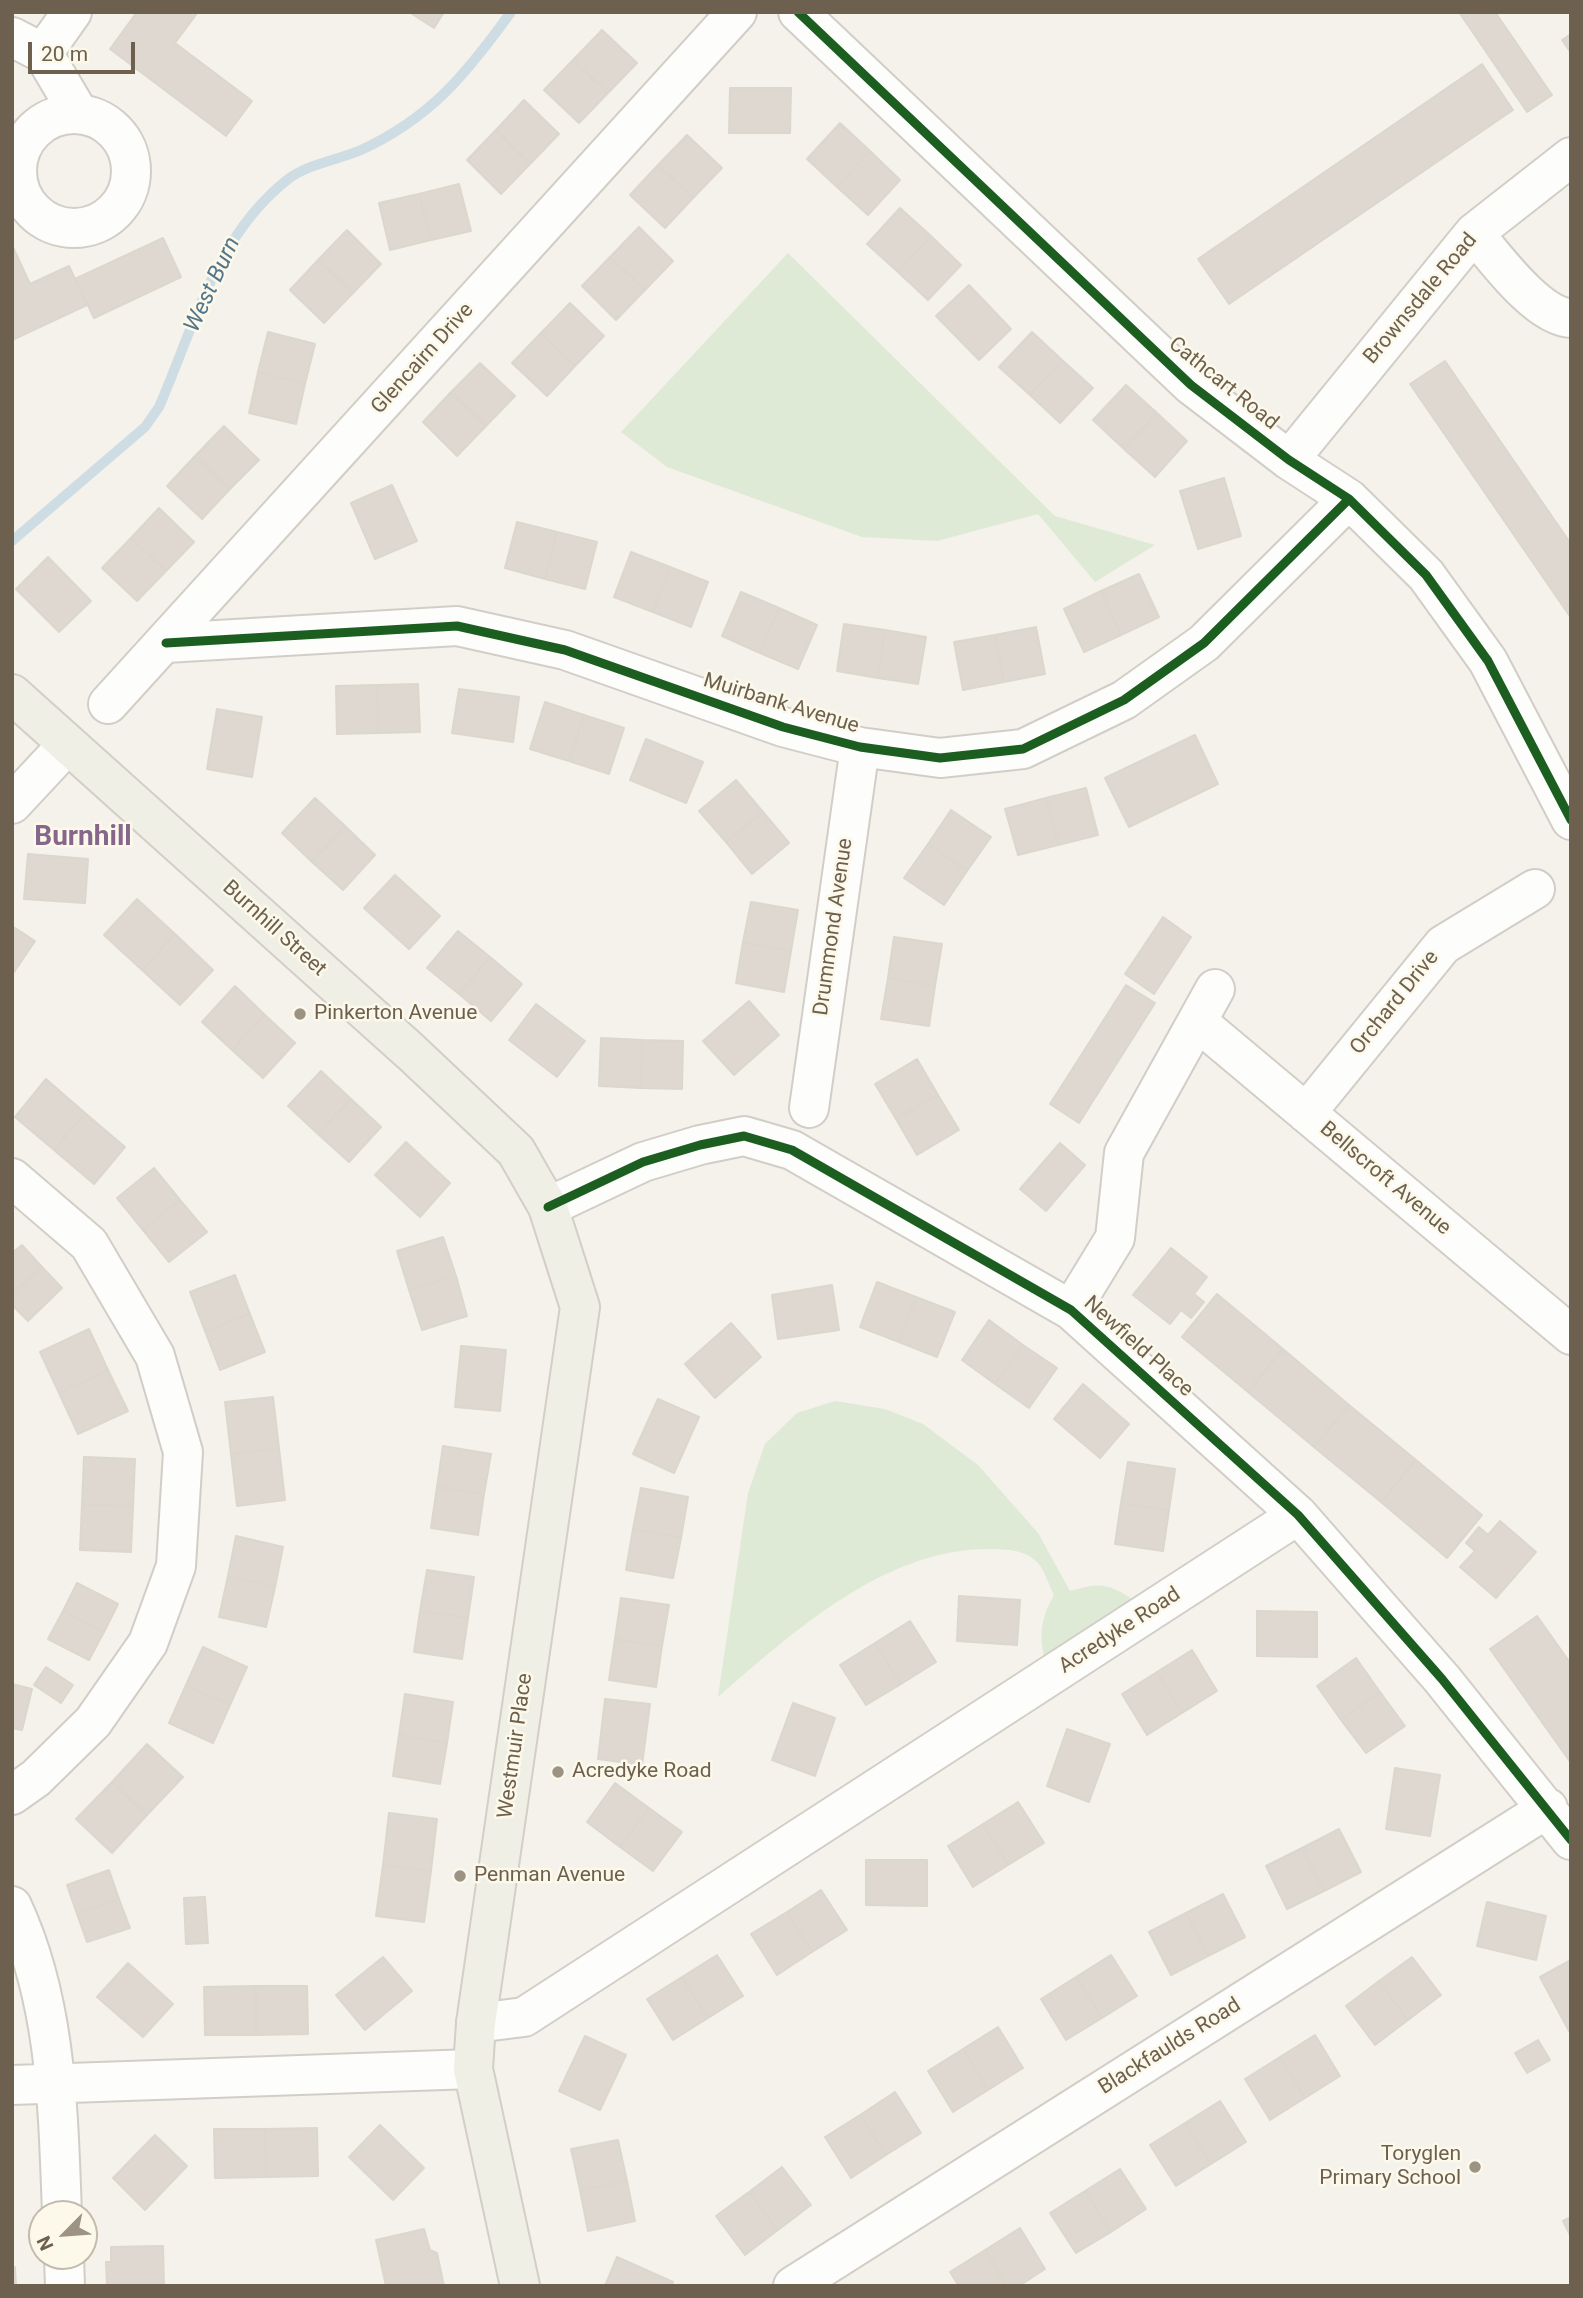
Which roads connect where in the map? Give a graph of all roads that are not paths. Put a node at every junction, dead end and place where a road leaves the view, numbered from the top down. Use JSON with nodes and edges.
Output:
{"nodes":[{"id":1,"x":72,"y":12,"type":"edge"},
{"id":2,"x":737,"y":12,"type":"edge"},
{"id":3,"x":798,"y":12,"type":"edge"},
{"id":4,"x":28,"y":45,"type":"edge"},
{"id":5,"x":79,"y":114,"type":"dead end"},
{"id":6,"x":1571,"y":158,"type":"edge"},
{"id":7,"x":1474,"y":233,"type":"junction"},
{"id":8,"x":1571,"y":318,"type":"edge"},
{"id":9,"x":1289,"y":460,"type":"junction"},
{"id":10,"x":1349,"y":499,"type":"junction"},
{"id":11,"x":166,"y":643,"type":"junction"},
{"id":12,"x":12,"y":694,"type":"edge"},
{"id":13,"x":108,"y":704,"type":"dead end"},
{"id":14,"x":67,"y":745,"type":"junction"},
{"id":15,"x":860,"y":747,"type":"junction"},
{"id":16,"x":12,"y":804,"type":"edge"},
{"id":17,"x":1571,"y":820,"type":"edge"},
{"id":18,"x":1535,"y":890,"type":"dead end"},
{"id":19,"x":1215,"y":989,"type":"dead end"},
{"id":20,"x":1199,"y":1023,"type":"junction"},
{"id":21,"x":809,"y":1108,"type":"dead end"},
{"id":22,"x":1306,"y":1113,"type":"junction"},
{"id":23,"x":12,"y":1178,"type":"edge"},
{"id":24,"x":548,"y":1207,"type":"junction"},
{"id":25,"x":1071,"y":1310,"type":"junction"},
{"id":26,"x":1571,"y":1335,"type":"edge"},
{"id":27,"x":1298,"y":1515,"type":"junction"},
{"id":28,"x":12,"y":1795,"type":"edge"},
{"id":29,"x":1548,"y":1808,"type":"junction"},
{"id":30,"x":1571,"y":1840,"type":"edge"},
{"id":31,"x":12,"y":1906,"type":"edge"},
{"id":32,"x":476,"y":2023,"type":"junction"},
{"id":33,"x":473,"y":2069,"type":"junction"},
{"id":34,"x":57,"y":2084,"type":"junction"},
{"id":35,"x":12,"y":2085,"type":"edge"},
{"id":36,"x":61,"y":2200,"type":"edge"},
{"id":37,"x":520,"y":2286,"type":"edge"},
{"id":38,"x":793,"y":2286,"type":"edge"}],
"edges":[{"from":1,"to":4,"type":"street"},
{"from":2,"to":11,"type":"street","name":"Glencairn Drive"},
{"from":3,"to":9,"type":"street","name":"Cathcart Road"},
{"from":4,"to":5,"type":"street"},
{"from":6,"to":7,"type":"street","name":"Brownsdale Road"},
{"from":7,"to":8,"type":"street"},
{"from":7,"to":9,"type":"street","name":"Brownsdale Road"},
{"from":9,"to":10,"type":"street","name":"Cathcart Road"},
{"from":10,"to":15,"type":"street","name":"Muirbank Avenue"},
{"from":10,"to":17,"type":"street","name":"Cathcart Road"},
{"from":11,"to":13,"type":"street","name":"Glencairn Drive"},
{"from":11,"to":15,"type":"street","name":"Muirbank Avenue"},
{"from":12,"to":14,"type":"main road","name":"Burnhill Street"},
{"from":14,"to":16,"type":"street"},
{"from":14,"to":24,"type":"main road","name":"Burnhill Street"},
{"from":15,"to":21,"type":"street","name":"Drummond Avenue"},
{"from":18,"to":22,"type":"street","name":"Orchard Drive"},
{"from":19,"to":20,"type":"street"},
{"from":20,"to":22,"type":"street","name":"Bellscroft Avenue"},
{"from":20,"to":25,"type":"street"},
{"from":22,"to":26,"type":"street","name":"Bellscroft Avenue"},
{"from":23,"to":28,"type":"street"},
{"from":24,"to":25,"type":"street","name":"Newfield Place"},
{"from":24,"to":32,"type":"main road","name":"Westmuir Place"},
{"from":25,"to":27,"type":"street","name":"Newfield Place"},
{"from":27,"to":29,"type":"street","name":"Newfield Place"},
{"from":27,"to":32,"type":"street","name":"Acredyke Road"},
{"from":29,"to":30,"type":"street","name":"Newfield Place"},
{"from":29,"to":38,"type":"street","name":"Blackfaulds Road"},
{"from":31,"to":34,"type":"street"},
{"from":32,"to":33,"type":"main road","name":"Westmuir Place"},
{"from":33,"to":34,"type":"street"},
{"from":33,"to":37,"type":"main road","name":"Westmuir Place"},
{"from":34,"to":35,"type":"street"},
{"from":34,"to":36,"type":"street"}]}
